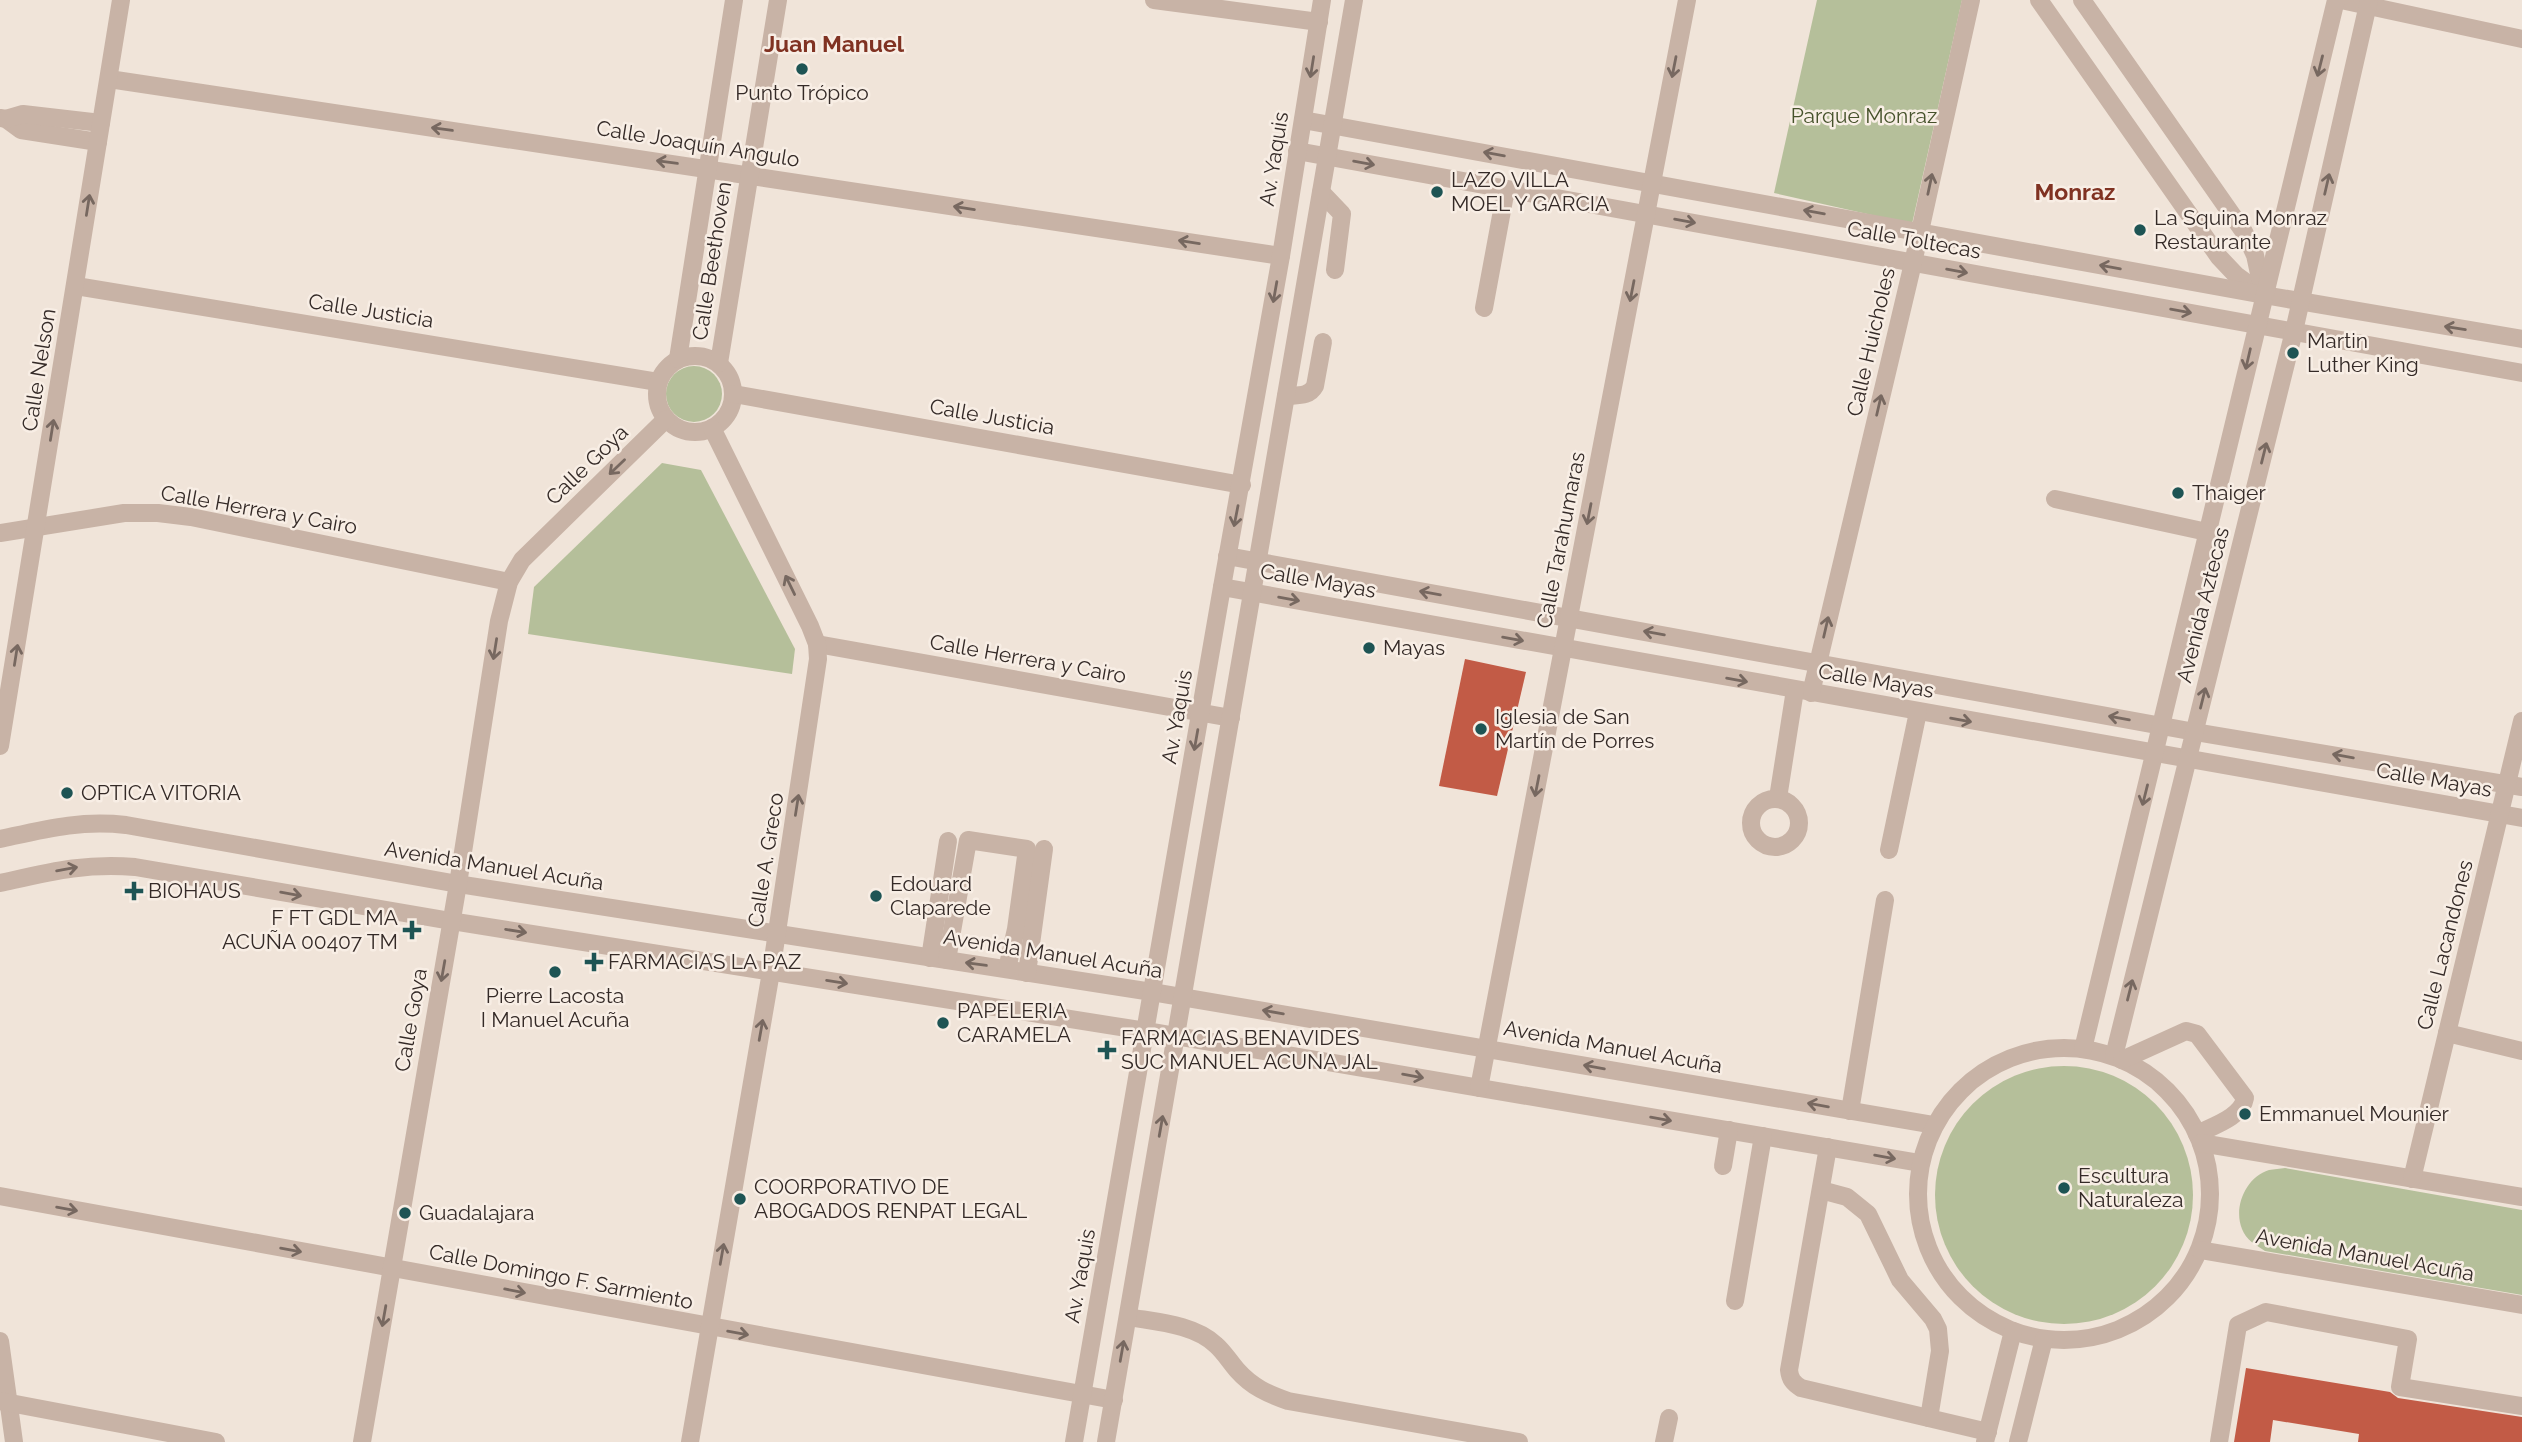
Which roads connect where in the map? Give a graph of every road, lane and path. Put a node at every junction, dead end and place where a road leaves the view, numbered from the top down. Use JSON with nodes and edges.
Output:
{"nodes":[{"id":1,"x":121,"y":0,"type":"edge"},
{"id":2,"x":734,"y":0,"type":"edge"},
{"id":3,"x":778,"y":0,"type":"edge"},
{"id":4,"x":1154,"y":0,"type":"edge"},
{"id":5,"x":1322,"y":0,"type":"edge"},
{"id":6,"x":1354,"y":0,"type":"edge"},
{"id":7,"x":1687,"y":0,"type":"edge"},
{"id":8,"x":1970,"y":0,"type":"edge"},
{"id":9,"x":2039,"y":0,"type":"edge"},
{"id":10,"x":2082,"y":0,"type":"edge"},
{"id":11,"x":2338,"y":0,"type":"edge"},
{"id":12,"x":2369,"y":3,"type":"edge"},
{"id":13,"x":1319,"y":22,"type":"junction"},
{"id":14,"x":2522,"y":39,"type":"edge"},
{"id":15,"x":108,"y":79,"type":"junction"},
{"id":16,"x":10,"y":117,"type":"edge"},
{"id":17,"x":1303,"y":120,"type":"junction"},
{"id":18,"x":101,"y":122,"type":"junction"},
{"id":19,"x":50,"y":125,"type":"junction"},
{"id":20,"x":1332,"y":125,"type":"junction"},
{"id":21,"x":98,"y":142,"type":"junction"},
{"id":22,"x":1297,"y":151,"type":"junction"},
{"id":23,"x":1326,"y":156,"type":"junction"},
{"id":24,"x":709,"y":169,"type":"junction"},
{"id":25,"x":750,"y":175,"type":"junction"},
{"id":26,"x":1652,"y":183,"type":"junction"},
{"id":27,"x":1506,"y":189,"type":"junction"},
{"id":28,"x":1321,"y":192,"type":"junction"},
{"id":29,"x":1646,"y":214,"type":"junction"},
{"id":30,"x":1919,"y":232,"type":"junction"},
{"id":31,"x":1281,"y":256,"type":"junction"},
{"id":32,"x":1913,"y":263,"type":"junction"},
{"id":33,"x":1335,"y":270,"type":"dead end"},
{"id":34,"x":76,"y":286,"type":"junction"},
{"id":35,"x":2264,"y":295,"type":"junction"},
{"id":36,"x":2300,"y":302,"type":"junction"},
{"id":37,"x":1484,"y":308,"type":"dead end"},
{"id":38,"x":2256,"y":324,"type":"junction"},
{"id":39,"x":2294,"y":331,"type":"junction"},
{"id":40,"x":2522,"y":339,"type":"edge"},
{"id":41,"x":1323,"y":342,"type":"dead end"},
{"id":42,"x":678,"y":359,"type":"junction"},
{"id":43,"x":719,"y":363,"type":"junction"},
{"id":44,"x":2522,"y":373,"type":"edge"},
{"id":45,"x":658,"y":382,"type":"junction"},
{"id":46,"x":734,"y":394,"type":"junction"},
{"id":47,"x":1286,"y":397,"type":"junction"},
{"id":48,"x":666,"y":419,"type":"junction"},
{"id":49,"x":712,"y":428,"type":"junction"},
{"id":50,"x":1242,"y":485,"type":"junction"},
{"id":51,"x":2056,"y":499,"type":"dead end"},
{"id":52,"x":37,"y":527,"type":"junction"},
{"id":53,"x":2207,"y":532,"type":"junction"},
{"id":54,"x":0,"y":533,"type":"edge"},
{"id":55,"x":1227,"y":556,"type":"junction"},
{"id":56,"x":1258,"y":562,"type":"junction"},
{"id":57,"x":509,"y":582,"type":"junction"},
{"id":58,"x":1222,"y":587,"type":"junction"},
{"id":59,"x":1253,"y":592,"type":"junction"},
{"id":60,"x":1569,"y":618,"type":"junction"},
{"id":61,"x":817,"y":644,"type":"junction"},
{"id":62,"x":1563,"y":649,"type":"junction"},
{"id":63,"x":1818,"y":663,"type":"junction"},
{"id":64,"x":1803,"y":692,"type":"junction"},
{"id":65,"x":1917,"y":712,"type":"junction"},
{"id":66,"x":1200,"y":713,"type":"junction"},
{"id":67,"x":1231,"y":718,"type":"junction"},
{"id":68,"x":2522,"y":721,"type":"edge"},
{"id":69,"x":2161,"y":726,"type":"junction"},
{"id":70,"x":2195,"y":732,"type":"junction"},
{"id":71,"x":0,"y":746,"type":"edge"},
{"id":72,"x":2154,"y":755,"type":"junction"},
{"id":73,"x":2188,"y":761,"type":"junction"},
{"id":74,"x":2514,"y":785,"type":"edge"},
{"id":75,"x":1778,"y":799,"type":"dead end"},
{"id":76,"x":2500,"y":814,"type":"junction"},
{"id":77,"x":2522,"y":818,"type":"edge"},
{"id":78,"x":0,"y":839,"type":"edge"},
{"id":79,"x":948,"y":841,"type":"dead end"},
{"id":80,"x":1044,"y":849,"type":"dead end"},
{"id":81,"x":1889,"y":850,"type":"dead end"},
{"id":82,"x":0,"y":883,"type":"edge"},
{"id":83,"x":458,"y":884,"type":"junction"},
{"id":84,"x":1885,"y":900,"type":"dead end"},
{"id":85,"x":452,"y":921,"type":"junction"},
{"id":86,"x":777,"y":934,"type":"junction"},
{"id":87,"x":939,"y":959,"type":"junction"},
{"id":88,"x":1007,"y":969,"type":"junction"},
{"id":89,"x":771,"y":972,"type":"junction"},
{"id":90,"x":1027,"y":973,"type":"junction"},
{"id":91,"x":1152,"y":992,"type":"junction"},
{"id":92,"x":1183,"y":997,"type":"junction"},
{"id":93,"x":1146,"y":1031,"type":"junction"},
{"id":94,"x":2447,"y":1033,"type":"junction"},
{"id":95,"x":1176,"y":1036,"type":"junction"},
{"id":96,"x":1487,"y":1049,"type":"junction"},
{"id":97,"x":2083,"y":1049,"type":"junction"},
{"id":98,"x":2522,"y":1051,"type":"edge"},
{"id":99,"x":2118,"y":1058,"type":"junction"},
{"id":100,"x":1479,"y":1088,"type":"junction"},
{"id":101,"x":1850,"y":1111,"type":"junction"},
{"id":102,"x":1934,"y":1125,"type":"junction"},
{"id":103,"x":1729,"y":1130,"type":"junction"},
{"id":104,"x":1763,"y":1136,"type":"junction"},
{"id":105,"x":2199,"y":1138,"type":"junction"},
{"id":106,"x":1828,"y":1147,"type":"junction"},
{"id":107,"x":1920,"y":1163,"type":"junction"},
{"id":108,"x":1723,"y":1166,"type":"dead end"},
{"id":109,"x":2412,"y":1179,"type":"junction"},
{"id":110,"x":1821,"y":1190,"type":"junction"},
{"id":111,"x":0,"y":1196,"type":"edge"},
{"id":112,"x":2522,"y":1198,"type":"edge"},
{"id":113,"x":2200,"y":1250,"type":"junction"},
{"id":114,"x":392,"y":1268,"type":"junction"},
{"id":115,"x":1735,"y":1300,"type":"dead end"},
{"id":116,"x":2522,"y":1305,"type":"edge"},
{"id":117,"x":1128,"y":1317,"type":"junction"},
{"id":118,"x":710,"y":1328,"type":"junction"},
{"id":119,"x":2013,"y":1331,"type":"junction"},
{"id":120,"x":2044,"y":1339,"type":"junction"},
{"id":121,"x":0,"y":1341,"type":"edge"},
{"id":122,"x":1083,"y":1395,"type":"junction"},
{"id":123,"x":1114,"y":1400,"type":"junction"},
{"id":124,"x":4,"y":1402,"type":"edge"},
{"id":125,"x":2522,"y":1406,"type":"edge"},
{"id":126,"x":1669,"y":1418,"type":"dead end"},
{"id":127,"x":1929,"y":1418,"type":"junction"},
{"id":128,"x":1987,"y":1437,"type":"edge"},
{"id":129,"x":14,"y":1442,"type":"edge"},
{"id":130,"x":216,"y":1442,"type":"edge"},
{"id":131,"x":362,"y":1442,"type":"edge"},
{"id":132,"x":690,"y":1442,"type":"edge"},
{"id":133,"x":1074,"y":1442,"type":"edge"},
{"id":134,"x":1106,"y":1442,"type":"edge"},
{"id":135,"x":1519,"y":1442,"type":"edge"},
{"id":136,"x":1664,"y":1442,"type":"edge"},
{"id":137,"x":2018,"y":1442,"type":"edge"},
{"id":138,"x":2219,"y":1442,"type":"edge"}],
"edges":[{"from":1,"to":15,"type":"street","name":"Calle Nelson"},
{"from":2,"to":24,"type":"street","name":"Calle Beethoven"},
{"from":3,"to":25,"type":"street","name":"Calle Beethoven"},
{"from":4,"to":13,"type":"street"},
{"from":5,"to":13,"type":"street","name":"Av. Yaquis"},
{"from":6,"to":20,"type":"street"},
{"from":7,"to":26,"type":"street","name":"Calle Tarahumaras","one_way":true},
{"from":30,"to":8,"type":"street","name":"Calle Huicholes","one_way":true},
{"from":9,"to":35,"type":"street"},
{"from":10,"to":35,"type":"street"},
{"from":11,"to":12,"type":"street"},
{"from":11,"to":35,"type":"street","name":"Avenida Aztecas","one_way":true},
{"from":12,"to":14,"type":"street"},
{"from":36,"to":12,"type":"street","name":"Avenida Aztecas","one_way":true},
{"from":13,"to":17,"type":"street","name":"Av. Yaquis","one_way":true},
{"from":15,"to":18,"type":"street","name":"Calle Nelson"},
{"from":24,"to":15,"type":"street","name":"Calle Joaquín Angulo","one_way":true},
{"from":16,"to":19,"type":"street"},
{"from":17,"to":20,"type":"street","name":"Calle Toltecas"},
{"from":17,"to":22,"type":"street","name":"Av. Yaquis"},
{"from":18,"to":19,"type":"street"},
{"from":18,"to":21,"type":"street","name":"Calle Nelson"},
{"from":19,"to":21,"type":"street"},
{"from":20,"to":23,"type":"street"},
{"from":26,"to":20,"type":"street","name":"Calle Toltecas","one_way":true},
{"from":34,"to":21,"type":"street","name":"Calle Nelson","one_way":true},
{"from":22,"to":23,"type":"street","name":"Calle Toltecas"},
{"from":22,"to":31,"type":"street","name":"Av. Yaquis"},
{"from":23,"to":27,"type":"street","name":"Calle Toltecas","one_way":true},
{"from":23,"to":28,"type":"street"},
{"from":24,"to":25,"type":"street","name":"Calle Joaquín Angulo"},
{"from":24,"to":42,"type":"street","name":"Calle Beethoven"},
{"from":31,"to":25,"type":"street","name":"Calle Joaquín Angulo","one_way":true},
{"from":25,"to":43,"type":"street","name":"Calle Beethoven"},
{"from":26,"to":29,"type":"street","name":"Calle Tarahumaras"},
{"from":30,"to":26,"type":"street","name":"Calle Toltecas","one_way":true},
{"from":27,"to":29,"type":"street","name":"Calle Toltecas"},
{"from":27,"to":37,"type":"street"},
{"from":28,"to":33,"type":"street"},
{"from":28,"to":47,"type":"street"},
{"from":29,"to":32,"type":"street","name":"Calle Toltecas","one_way":true},
{"from":29,"to":60,"type":"street","name":"Calle Tarahumaras","one_way":true},
{"from":30,"to":32,"type":"street","name":"Calle Huicholes"},
{"from":35,"to":30,"type":"street","name":"Calle Toltecas","one_way":true},
{"from":31,"to":50,"type":"street","name":"Av. Yaquis","one_way":true},
{"from":32,"to":38,"type":"street","name":"Calle Toltecas","one_way":true},
{"from":63,"to":32,"type":"street","name":"Calle Huicholes","one_way":true},
{"from":34,"to":45,"type":"street","name":"Calle Justicia"},
{"from":52,"to":34,"type":"street","name":"Calle Nelson","one_way":true},
{"from":35,"to":36,"type":"street","name":"Calle Toltecas"},
{"from":35,"to":38,"type":"street","name":"Avenida Aztecas"},
{"from":36,"to":39,"type":"street","name":"Avenida Aztecas"},
{"from":40,"to":36,"type":"street","name":"Calle Toltecas","one_way":true},
{"from":38,"to":39,"type":"street","name":"Calle Toltecas"},
{"from":38,"to":53,"type":"street","name":"Avenida Aztecas","one_way":true},
{"from":39,"to":44,"type":"street","name":"Calle Toltecas"},
{"from":70,"to":39,"type":"street","name":"Avenida Aztecas","one_way":true},
{"from":41,"to":47,"type":"street"},
{"from":42,"to":43,"type":"street"},
{"from":42,"to":45,"type":"street"},
{"from":43,"to":46,"type":"street"},
{"from":45,"to":48,"type":"street"},
{"from":46,"to":49,"type":"street"},
{"from":46,"to":50,"type":"street","name":"Calle Justicia"},
{"from":47,"to":56,"type":"street"},
{"from":48,"to":49,"type":"street"},
{"from":48,"to":57,"type":"street","name":"Calle Goya","one_way":true},
{"from":61,"to":49,"type":"street","name":"Calle A. Greco","one_way":true},
{"from":50,"to":55,"type":"street","name":"Av. Yaquis","one_way":true},
{"from":51,"to":53,"type":"street"},
{"from":52,"to":54,"type":"street","name":"Calle Herrera y Cairo"},
{"from":52,"to":57,"type":"street","name":"Calle Herrera y Cairo"},
{"from":71,"to":52,"type":"street","name":"Calle Nelson","one_way":true},
{"from":53,"to":69,"type":"street","name":"Avenida Aztecas"},
{"from":55,"to":56,"type":"street","name":"Calle Mayas"},
{"from":55,"to":58,"type":"street","name":"Av. Yaquis"},
{"from":56,"to":59,"type":"street"},
{"from":60,"to":56,"type":"street","name":"Calle Mayas","one_way":true},
{"from":57,"to":83,"type":"street","name":"Calle Goya","one_way":true},
{"from":58,"to":59,"type":"street","name":"Calle Mayas"},
{"from":58,"to":66,"type":"street","name":"Av. Yaquis"},
{"from":59,"to":62,"type":"street","name":"Calle Mayas","one_way":true},
{"from":59,"to":67,"type":"street"},
{"from":60,"to":62,"type":"street","name":"Calle Tarahumaras"},
{"from":63,"to":60,"type":"street","name":"Calle Mayas","one_way":true},
{"from":61,"to":66,"type":"street","name":"Calle Herrera y Cairo"},
{"from":86,"to":61,"type":"street","name":"Calle A. Greco","one_way":true},
{"from":62,"to":64,"type":"street","name":"Calle Mayas","one_way":true},
{"from":62,"to":96,"type":"street","name":"Calle Tarahumaras","one_way":true},
{"from":63,"to":64,"type":"street","name":"Calle Huicholes"},
{"from":69,"to":63,"type":"street","name":"Calle Mayas","one_way":true},
{"from":64,"to":65,"type":"street","name":"Calle Mayas"},
{"from":64,"to":75,"type":"street","name":"Calle Huicholes"},
{"from":65,"to":72,"type":"street","name":"Calle Mayas","one_way":true},
{"from":65,"to":81,"type":"street"},
{"from":66,"to":67,"type":"street","name":"Calle Herrera y Cairo"},
{"from":66,"to":91,"type":"street","name":"Av. Yaquis","one_way":true},
{"from":67,"to":92,"type":"street"},
{"from":68,"to":74,"type":"street","name":"Calle Lacandones"},
{"from":69,"to":70,"type":"street","name":"Calle Mayas"},
{"from":69,"to":72,"type":"street","name":"Avenida Aztecas"},
{"from":70,"to":73,"type":"street","name":"Avenida Aztecas"},
{"from":74,"to":70,"type":"street","name":"Calle Mayas","one_way":true},
{"from":72,"to":73,"type":"street","name":"Calle Mayas"},
{"from":72,"to":97,"type":"street","name":"Avenida Aztecas","one_way":true},
{"from":73,"to":76,"type":"street","name":"Calle Mayas"},
{"from":99,"to":73,"type":"street","name":"Avenida Aztecas","one_way":true},
{"from":74,"to":76,"type":"street","name":"Calle Lacandones"},
{"from":76,"to":77,"type":"street","name":"Calle Mayas"},
{"from":76,"to":94,"type":"street","name":"Calle Lacandones"},
{"from":78,"to":83,"type":"street","name":"Avenida Manuel Acuña"},
{"from":79,"to":87,"type":"street"},
{"from":80,"to":90,"type":"street"},
{"from":82,"to":85,"type":"street","one_way":true},
{"from":83,"to":85,"type":"street","name":"Calle Goya"},
{"from":83,"to":86,"type":"street","name":"Avenida Manuel Acuña"},
{"from":84,"to":101,"type":"street"},
{"from":85,"to":89,"type":"street","one_way":true},
{"from":85,"to":114,"type":"street","name":"Calle Goya","one_way":true},
{"from":86,"to":87,"type":"street","name":"Avenida Manuel Acuña"},
{"from":86,"to":89,"type":"street","name":"Calle A. Greco"},
{"from":88,"to":87,"type":"street","name":"Avenida Manuel Acuña","one_way":true},
{"from":87,"to":88,"type":"street"},
{"from":88,"to":90,"type":"street","name":"Avenida Manuel Acuña"},
{"from":89,"to":93,"type":"street","one_way":true},
{"from":118,"to":89,"type":"street","name":"Calle A. Greco","one_way":true},
{"from":90,"to":91,"type":"street","name":"Avenida Manuel Acuña"},
{"from":91,"to":92,"type":"street","name":"Avenida Manuel Acuña"},
{"from":91,"to":93,"type":"street","name":"Av. Yaquis"},
{"from":92,"to":95,"type":"street"},
{"from":96,"to":92,"type":"street","name":"Avenida Manuel Acuña","one_way":true},
{"from":93,"to":95,"type":"street"},
{"from":93,"to":122,"type":"street","name":"Av. Yaquis"},
{"from":94,"to":98,"type":"street"},
{"from":94,"to":109,"type":"street","name":"Calle Lacandones"},
{"from":95,"to":100,"type":"street","one_way":true},
{"from":117,"to":95,"type":"street","one_way":true},
{"from":96,"to":100,"type":"street","name":"Calle Tarahumaras"},
{"from":101,"to":96,"type":"street","name":"Avenida Manuel Acuña","one_way":true},
{"from":97,"to":99,"type":"street"},
{"from":97,"to":102,"type":"street"},
{"from":99,"to":105,"type":"street"},
{"from":99,"to":105,"type":"street"},
{"from":100,"to":103,"type":"street","one_way":true},
{"from":101,"to":102,"type":"street","name":"Avenida Manuel Acuña"},
{"from":102,"to":107,"type":"street"},
{"from":103,"to":104,"type":"street"},
{"from":103,"to":108,"type":"street"},
{"from":104,"to":106,"type":"street"},
{"from":104,"to":115,"type":"street"},
{"from":105,"to":109,"type":"street"},
{"from":105,"to":113,"type":"street"},
{"from":106,"to":107,"type":"street","one_way":true},
{"from":106,"to":110,"type":"street"},
{"from":107,"to":119,"type":"street"},
{"from":109,"to":112,"type":"street"},
{"from":110,"to":127,"type":"street"},
{"from":110,"to":127,"type":"street"},
{"from":111,"to":114,"type":"street","name":"Calle Domingo F. Sarmiento","one_way":true},
{"from":113,"to":116,"type":"street","name":"Avenida Manuel Acuña"},
{"from":113,"to":120,"type":"street"},
{"from":114,"to":118,"type":"street","name":"Calle Domingo F. Sarmiento","one_way":true},
{"from":114,"to":131,"type":"street","name":"Calle Goya","one_way":true},
{"from":123,"to":117,"type":"street","one_way":true},
{"from":117,"to":135,"type":"street"},
{"from":118,"to":122,"type":"street","name":"Calle Domingo F. Sarmiento","one_way":true},
{"from":118,"to":132,"type":"street","name":"Calle A. Greco"},
{"from":119,"to":120,"type":"street"},
{"from":119,"to":128,"type":"street"},
{"from":120,"to":137,"type":"street"},
{"from":121,"to":124,"type":"street"},
{"from":122,"to":123,"type":"street","name":"Calle Domingo F. Sarmiento"},
{"from":122,"to":133,"type":"street","name":"Av. Yaquis"},
{"from":123,"to":134,"type":"street"},
{"from":124,"to":129,"type":"street"},
{"from":124,"to":130,"type":"street"},
{"from":125,"to":138,"type":"street"},
{"from":126,"to":136,"type":"street"},
{"from":127,"to":128,"type":"street"}]}
